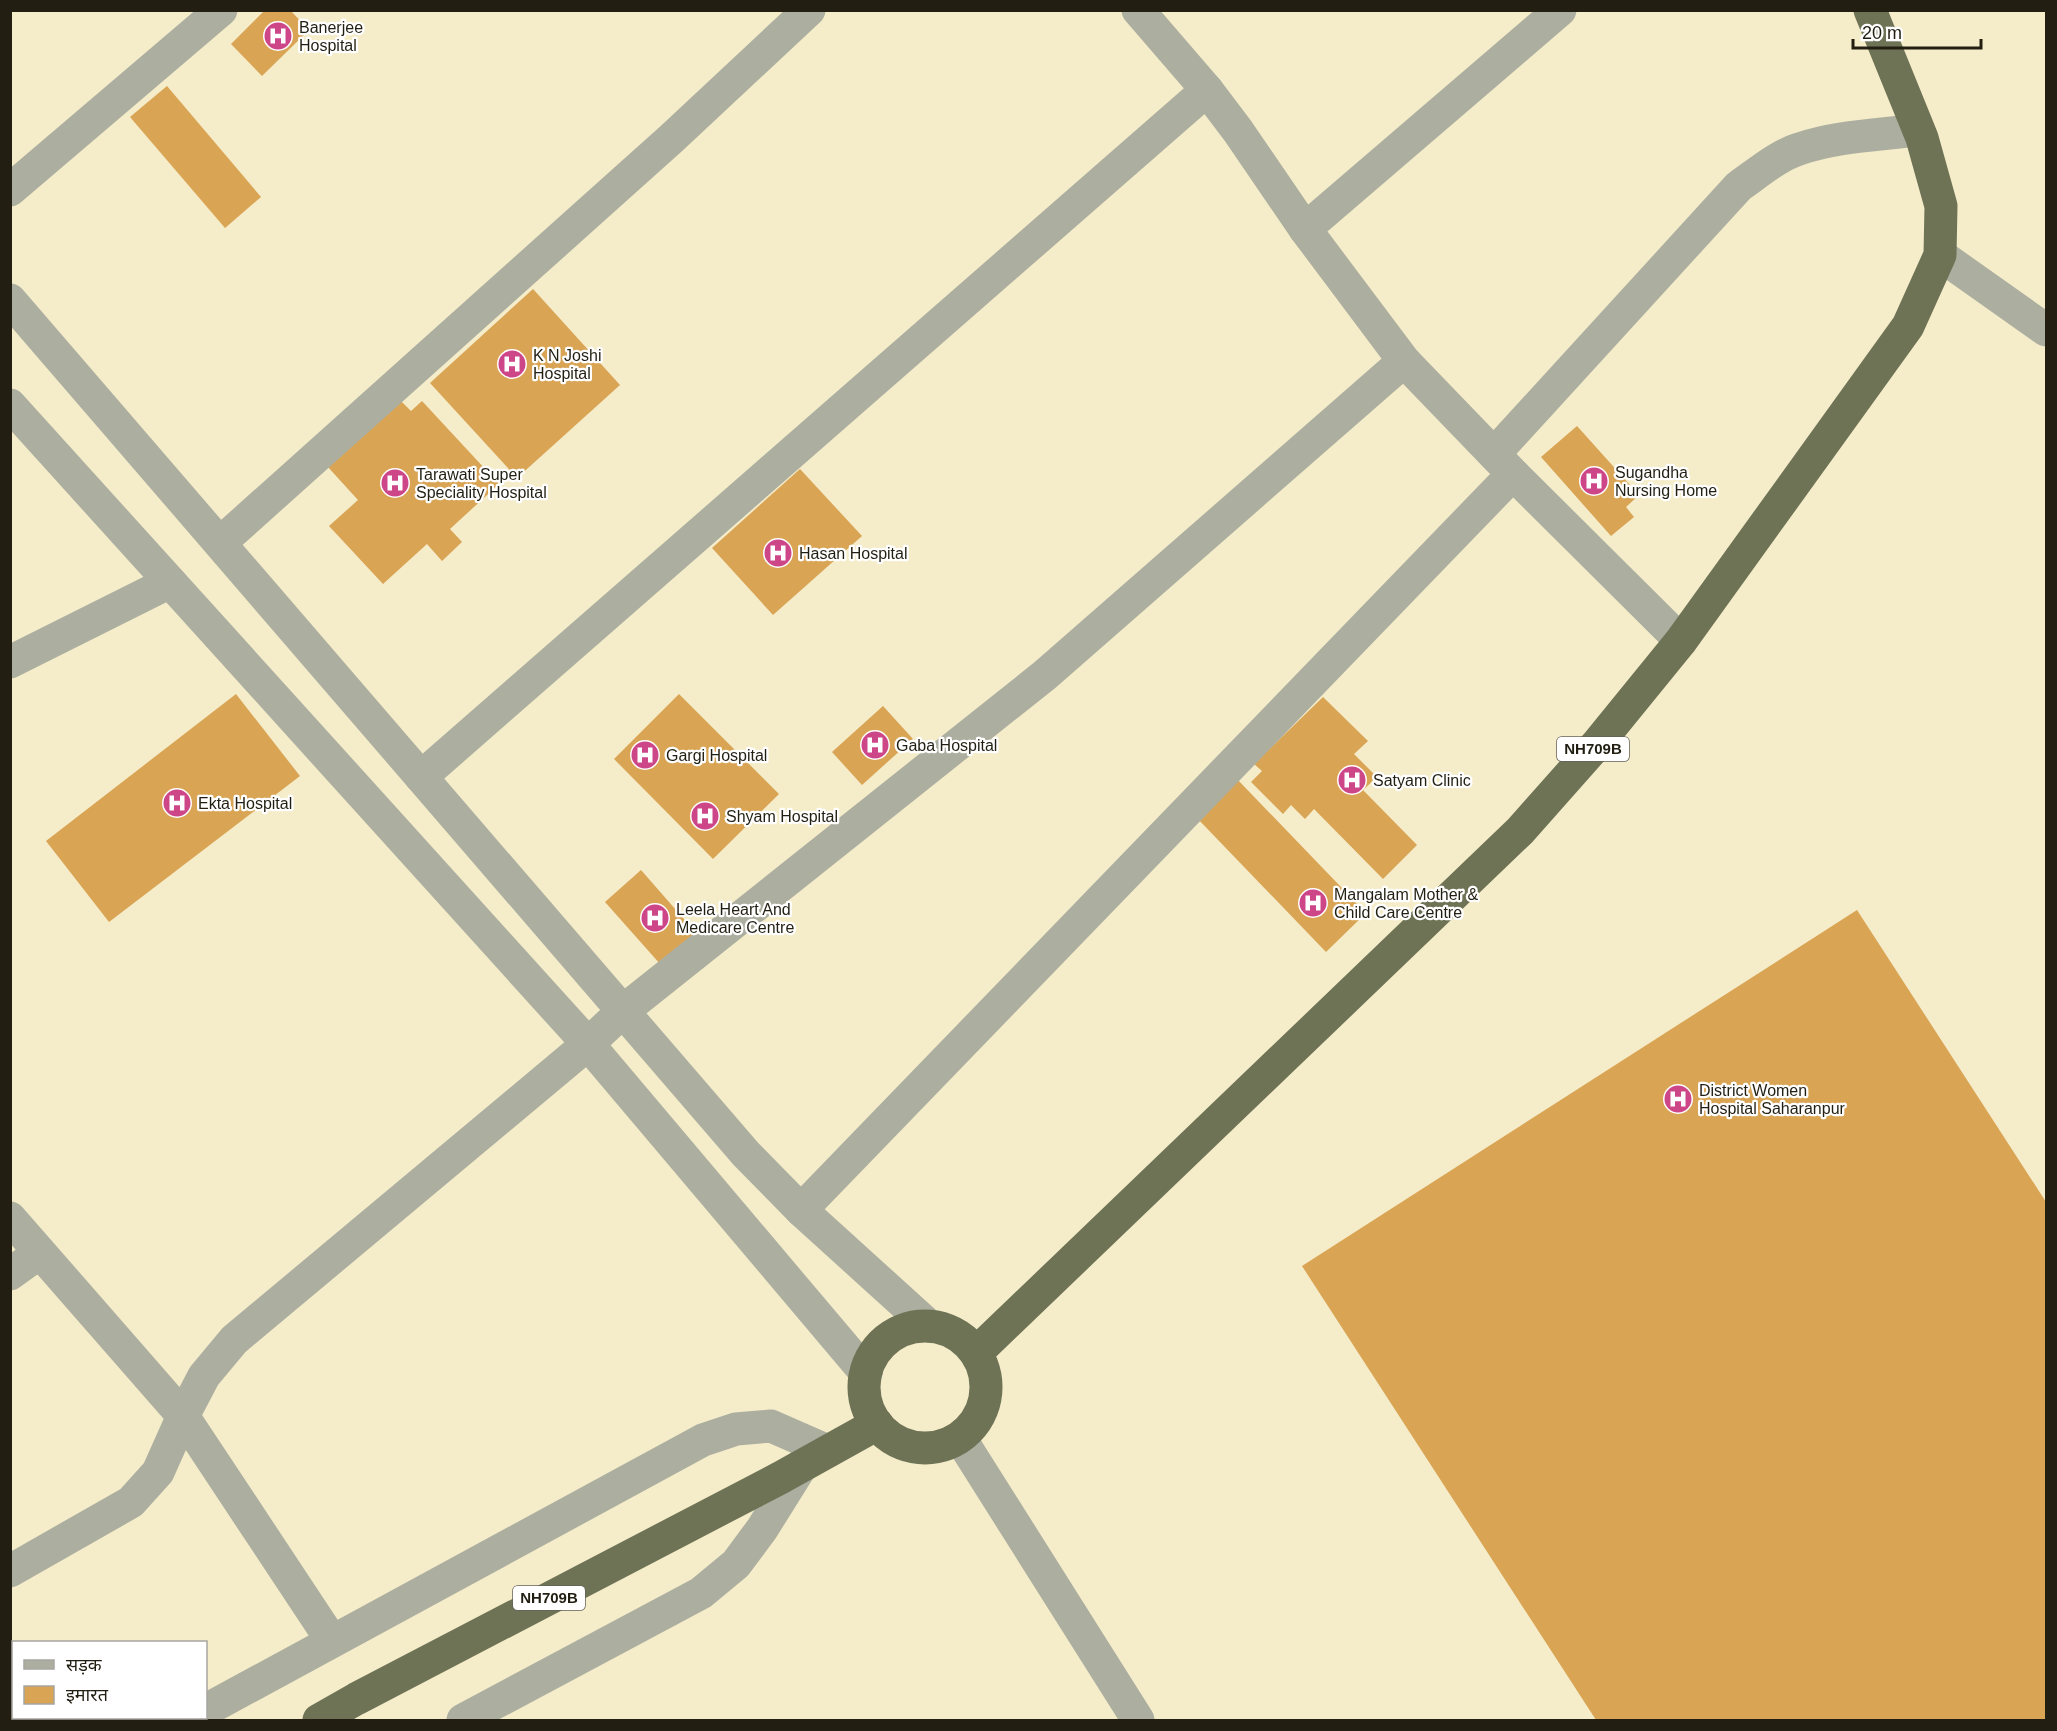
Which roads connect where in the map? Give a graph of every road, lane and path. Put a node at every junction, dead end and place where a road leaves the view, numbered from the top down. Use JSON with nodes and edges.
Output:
{"nodes":[{"id":1,"x":221,"y":10,"type":"edge"},
{"id":2,"x":809,"y":10,"type":"edge"},
{"id":3,"x":1138,"y":10,"type":"edge"},
{"id":4,"x":1560,"y":10,"type":"edge"},
{"id":5,"x":1870,"y":10,"type":"edge"},
{"id":6,"x":1207,"y":90,"type":"junction"},
{"id":7,"x":1918,"y":130,"type":"junction"},
{"id":8,"x":10,"y":190,"type":"edge"},
{"id":9,"x":1305,"y":229,"type":"junction"},
{"id":10,"x":1940,"y":255,"type":"junction"},
{"id":11,"x":10,"y":300,"type":"edge"},
{"id":12,"x":2046,"y":330,"type":"edge"},
{"id":13,"x":1404,"y":361,"type":"junction"},
{"id":14,"x":10,"y":405,"type":"edge"},
{"id":15,"x":1503,"y":464,"type":"junction"},
{"id":16,"x":220,"y":543,"type":"junction"},
{"id":17,"x":170,"y":582,"type":"junction"},
{"id":18,"x":1681,"y":642,"type":"junction"},
{"id":19,"x":10,"y":662,"type":"edge"},
{"id":20,"x":421,"y":777,"type":"junction"},
{"id":21,"x":623,"y":1011,"type":"junction"},
{"id":22,"x":588,"y":1044,"type":"junction"},
{"id":23,"x":801,"y":1210,"type":"junction"},
{"id":24,"x":10,"y":1218,"type":"edge"},
{"id":25,"x":39,"y":1253,"type":"junction"},
{"id":26,"x":10,"y":1274,"type":"edge"},
{"id":27,"x":929,"y":1326,"type":"junction"},
{"id":28,"x":976,"y":1353,"type":"junction"},
{"id":29,"x":866,"y":1373,"type":"junction"},
{"id":30,"x":183,"y":1416,"type":"junction"},
{"id":31,"x":877,"y":1424,"type":"junction"},
{"id":32,"x":960,"y":1438,"type":"junction"},
{"id":33,"x":815,"y":1458,"type":"junction"},
{"id":34,"x":10,"y":1570,"type":"edge"},
{"id":35,"x":332,"y":1641,"type":"junction"},
{"id":36,"x":207,"y":1709,"type":"edge"},
{"id":37,"x":319,"y":1720,"type":"edge"},
{"id":38,"x":464,"y":1720,"type":"edge"},
{"id":39,"x":1138,"y":1720,"type":"edge"}],
"edges":[{"from":1,"to":8,"type":"street"},
{"from":2,"to":16,"type":"street"},
{"from":3,"to":6,"type":"street"},
{"from":4,"to":9,"type":"street"},
{"from":5,"to":7,"type":"highway","number":"NH709B"},
{"from":6,"to":9,"type":"street"},
{"from":6,"to":20,"type":"street"},
{"from":7,"to":10,"type":"highway","number":"NH709B"},
{"from":7,"to":15,"type":"street"},
{"from":9,"to":13,"type":"street"},
{"from":10,"to":12,"type":"street"},
{"from":10,"to":18,"type":"highway","number":"NH709B"},
{"from":11,"to":16,"type":"street"},
{"from":13,"to":15,"type":"street"},
{"from":13,"to":21,"type":"street"},
{"from":14,"to":17,"type":"street"},
{"from":15,"to":18,"type":"street"},
{"from":15,"to":23,"type":"street"},
{"from":16,"to":20,"type":"street"},
{"from":17,"to":19,"type":"street"},
{"from":17,"to":22,"type":"street"},
{"from":18,"to":28,"type":"highway","number":"NH709B"},
{"from":20,"to":21,"type":"street"},
{"from":21,"to":22,"type":"street"},
{"from":21,"to":23,"type":"street"},
{"from":22,"to":29,"type":"street"},
{"from":22,"to":30,"type":"street"},
{"from":23,"to":27,"type":"street"},
{"from":24,"to":25,"type":"street"},
{"from":25,"to":26,"type":"street"},
{"from":25,"to":30,"type":"street"},
{"from":27,"to":28,"type":"highway"},
{"from":27,"to":29,"type":"highway"},
{"from":28,"to":32,"type":"highway"},
{"from":29,"to":31,"type":"highway"},
{"from":30,"to":34,"type":"street"},
{"from":30,"to":35,"type":"street"},
{"from":31,"to":32,"type":"highway"},
{"from":31,"to":33,"type":"highway","number":"NH709B"},
{"from":32,"to":39,"type":"street"},
{"from":33,"to":35,"type":"street"},
{"from":33,"to":37,"type":"highway","number":"NH709B"},
{"from":33,"to":38,"type":"street"},
{"from":35,"to":36,"type":"street"}]}
